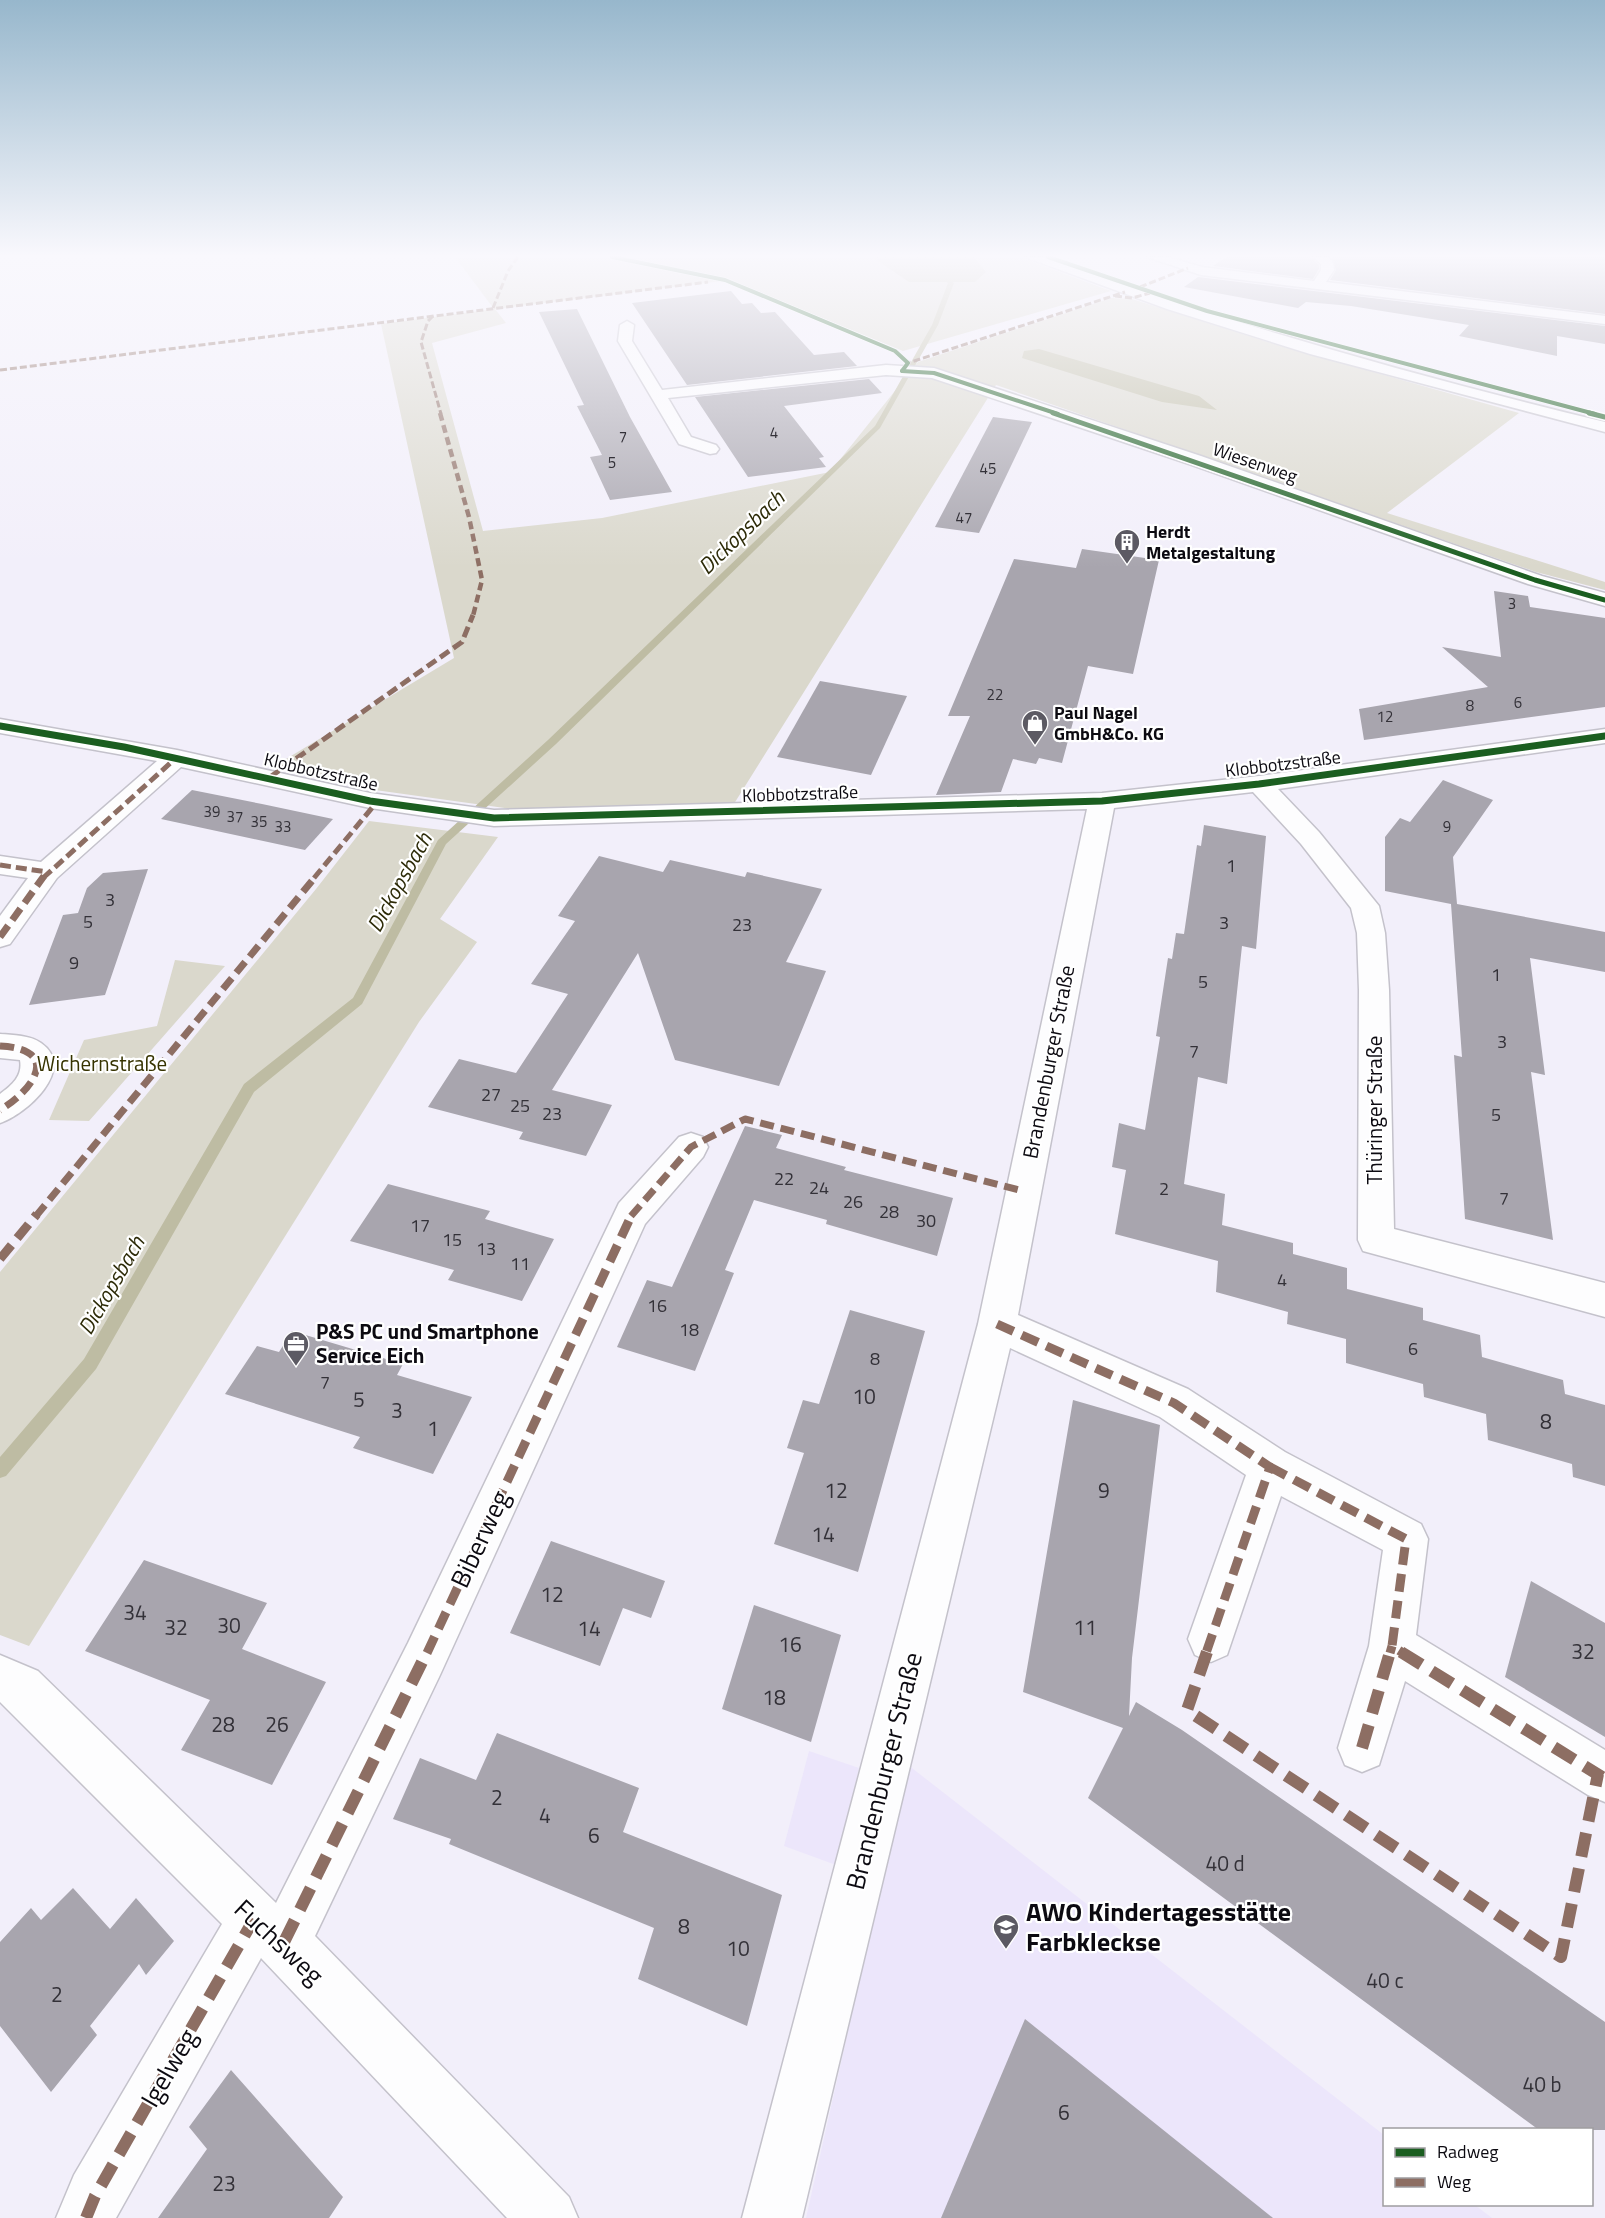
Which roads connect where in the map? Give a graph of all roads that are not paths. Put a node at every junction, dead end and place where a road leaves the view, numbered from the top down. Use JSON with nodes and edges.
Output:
{"nodes":[{"id":1,"x":636,"y":361,"type":"edge"},
{"id":2,"x":1356,"y":361,"type":"edge"},
{"id":3,"x":656,"y":395,"type":"junction"},
{"id":4,"x":1605,"y":427,"type":"edge"},
{"id":5,"x":710,"y":449,"type":"dead end"},
{"id":6,"x":1605,"y":600,"type":"edge"},
{"id":7,"x":0,"y":726,"type":"edge"},
{"id":8,"x":1605,"y":736,"type":"edge"},
{"id":9,"x":177,"y":757,"type":"junction"},
{"id":10,"x":1259,"y":784,"type":"junction"},
{"id":11,"x":1102,"y":801,"type":"junction"},
{"id":12,"x":0,"y":866,"type":"edge"},
{"id":13,"x":47,"y":872,"type":"junction"},
{"id":14,"x":0,"y":937,"type":"edge"},
{"id":15,"x":0,"y":1046,"type":"edge"},
{"id":16,"x":0,"y":1110,"type":"edge"},
{"id":17,"x":690,"y":1147,"type":"dead end"},
{"id":18,"x":1605,"y":1300,"type":"edge"},
{"id":19,"x":997,"y":1324,"type":"junction"},
{"id":20,"x":1270,"y":1467,"type":"junction"},
{"id":21,"x":1211,"y":1639,"type":"dead end"},
{"id":22,"x":1392,"y":1646,"type":"junction"},
{"id":23,"x":0,"y":1678,"type":"edge"},
{"id":24,"x":1362,"y":1748,"type":"dead end"},
{"id":25,"x":1605,"y":1778,"type":"edge"},
{"id":26,"x":269,"y":1931,"type":"junction"},
{"id":27,"x":86,"y":2218,"type":"edge"},
{"id":28,"x":548,"y":2218,"type":"edge"},
{"id":29,"x":772,"y":2218,"type":"edge"}],
"edges":[{"from":1,"to":3,"type":"street"},
{"from":2,"to":4,"type":"street"},
{"from":3,"to":5,"type":"street"},
{"from":3,"to":6,"type":"street","name":"Wiesenweg"},
{"from":7,"to":9,"type":"street","name":"Klobbotzstraße"},
{"from":8,"to":10,"type":"street","name":"Klobbotzstraße"},
{"from":9,"to":11,"type":"street","name":"Klobbotzstraße"},
{"from":9,"to":13,"type":"street"},
{"from":10,"to":11,"type":"street","name":"Klobbotzstraße"},
{"from":10,"to":18,"type":"street","name":"Thüringer Straße"},
{"from":11,"to":19,"type":"street","name":"Brandenburger Straße"},
{"from":12,"to":13,"type":"street"},
{"from":13,"to":14,"type":"street"},
{"from":15,"to":16,"type":"street"},
{"from":17,"to":26,"type":"street","name":"Biberweg"},
{"from":19,"to":20,"type":"street"},
{"from":19,"to":29,"type":"street","name":"Brandenburger Straße"},
{"from":20,"to":21,"type":"street"},
{"from":20,"to":22,"type":"street"},
{"from":22,"to":24,"type":"street"},
{"from":22,"to":25,"type":"street"},
{"from":23,"to":26,"type":"street","name":"Fuchsweg"},
{"from":26,"to":27,"type":"street","name":"Igelweg"},
{"from":26,"to":28,"type":"street","name":"Fuchsweg"}]}
